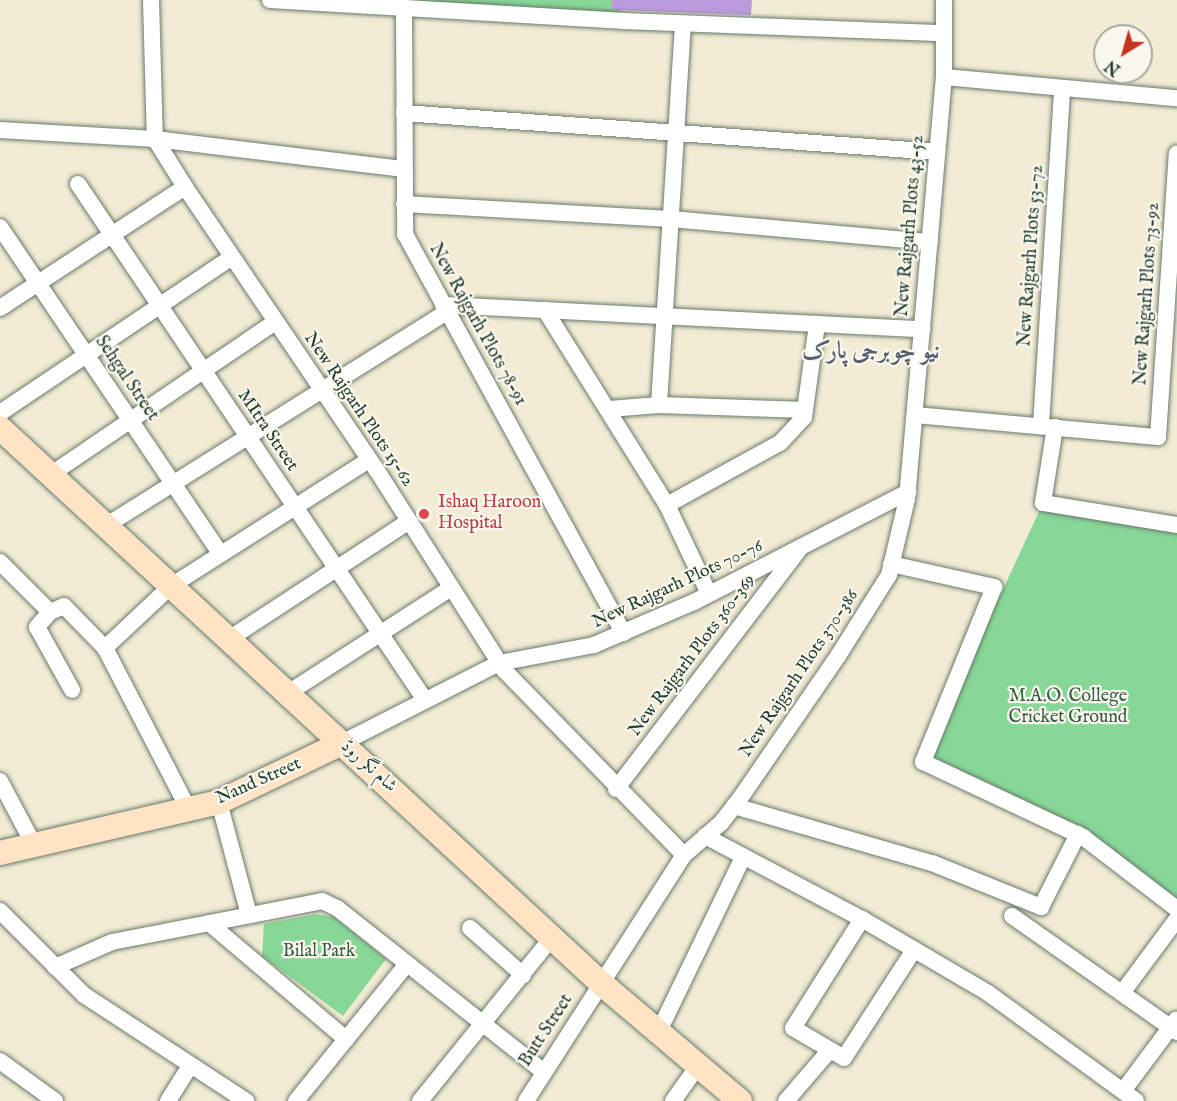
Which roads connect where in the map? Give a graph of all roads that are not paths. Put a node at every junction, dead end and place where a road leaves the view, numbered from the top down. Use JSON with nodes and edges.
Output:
{"nodes":[{"id":1,"x":151,"y":0,"type":"edge"},
{"id":2,"x":270,"y":0,"type":"edge"},
{"id":3,"x":944,"y":0,"type":"edge"},
{"id":4,"x":404,"y":8,"type":"junction"},
{"id":5,"x":684,"y":24,"type":"junction"},
{"id":6,"x":942,"y":33,"type":"junction"},
{"id":7,"x":944,"y":77,"type":"junction"},
{"id":8,"x":1062,"y":89,"type":"junction"},
{"id":9,"x":1177,"y":99,"type":"edge"},
{"id":10,"x":404,"y":113,"type":"junction"},
{"id":11,"x":0,"y":130,"type":"edge"},
{"id":12,"x":675,"y":132,"type":"junction"},
{"id":13,"x":156,"y":138,"type":"junction"},
{"id":14,"x":937,"y":152,"type":"junction"},
{"id":15,"x":1177,"y":154,"type":"edge"},
{"id":16,"x":404,"y":169,"type":"junction"},
{"id":17,"x":78,"y":183,"type":"dead end"},
{"id":18,"x":185,"y":187,"type":"junction"},
{"id":19,"x":404,"y":204,"type":"junction"},
{"id":20,"x":671,"y":219,"type":"junction"},
{"id":21,"x":0,"y":227,"type":"edge"},
{"id":22,"x":112,"y":234,"type":"junction"},
{"id":23,"x":930,"y":242,"type":"junction"},
{"id":24,"x":231,"y":258,"type":"junction"},
{"id":25,"x":38,"y":283,"type":"junction"},
{"id":26,"x":160,"y":306,"type":"junction"},
{"id":27,"x":0,"y":308,"type":"edge"},
{"id":28,"x":445,"y":308,"type":"junction"},
{"id":29,"x":545,"y":310,"type":"junction"},
{"id":30,"x":664,"y":314,"type":"junction"},
{"id":31,"x":274,"y":322,"type":"junction"},
{"id":32,"x":817,"y":324,"type":"junction"},
{"id":33,"x":922,"y":329,"type":"junction"},
{"id":34,"x":86,"y":355,"type":"junction"},
{"id":35,"x":203,"y":370,"type":"junction"},
{"id":36,"x":322,"y":390,"type":"junction"},
{"id":37,"x":659,"y":405,"type":"junction"},
{"id":38,"x":609,"y":410,"type":"junction"},
{"id":39,"x":805,"y":410,"type":"junction"},
{"id":40,"x":0,"y":413,"type":"edge"},
{"id":41,"x":915,"y":415,"type":"junction"},
{"id":42,"x":130,"y":421,"type":"junction"},
{"id":43,"x":1048,"y":426,"type":"junction"},
{"id":44,"x":0,"y":428,"type":"edge"},
{"id":45,"x":248,"y":437,"type":"junction"},
{"id":46,"x":369,"y":460,"type":"junction"},
{"id":47,"x":50,"y":475,"type":"junction"},
{"id":48,"x":173,"y":485,"type":"junction"},
{"id":49,"x":908,"y":492,"type":"junction"},
{"id":50,"x":666,"y":505,"type":"junction"},
{"id":51,"x":294,"y":507,"type":"junction"},
{"id":52,"x":409,"y":521,"type":"junction"},
{"id":53,"x":107,"y":525,"type":"junction"},
{"id":54,"x":1177,"y":525,"type":"edge"},
{"id":55,"x":800,"y":548,"type":"junction"},
{"id":56,"x":220,"y":553,"type":"junction"},
{"id":57,"x":0,"y":562,"type":"edge"},
{"id":58,"x":891,"y":564,"type":"junction"},
{"id":59,"x":336,"y":569,"type":"junction"},
{"id":60,"x":171,"y":586,"type":"junction"},
{"id":61,"x":451,"y":588,"type":"junction"},
{"id":62,"x":709,"y":594,"type":"junction"},
{"id":63,"x":50,"y":612,"type":"junction"},
{"id":64,"x":623,"y":633,"type":"junction"},
{"id":65,"x":380,"y":634,"type":"junction"},
{"id":66,"x":229,"y":639,"type":"junction"},
{"id":67,"x":105,"y":648,"type":"junction"},
{"id":68,"x":499,"y":663,"type":"junction"},
{"id":69,"x":72,"y":690,"type":"dead end"},
{"id":70,"x":288,"y":693,"type":"junction"},
{"id":71,"x":425,"y":700,"type":"junction"},
{"id":72,"x":342,"y":743,"type":"junction"},
{"id":73,"x":0,"y":781,"type":"edge"},
{"id":74,"x":616,"y":789,"type":"junction"},
{"id":75,"x":219,"y":802,"type":"junction"},
{"id":76,"x":734,"y":806,"type":"junction"},
{"id":77,"x":189,"y":810,"type":"junction"},
{"id":78,"x":1077,"y":834,"type":"junction"},
{"id":79,"x":705,"y":837,"type":"junction"},
{"id":80,"x":34,"y":845,"type":"junction"},
{"id":81,"x":0,"y":853,"type":"edge"},
{"id":82,"x":684,"y":855,"type":"junction"},
{"id":83,"x":743,"y":857,"type":"junction"},
{"id":84,"x":1177,"y":909,"type":"edge"},
{"id":85,"x":0,"y":911,"type":"edge"},
{"id":86,"x":249,"y":915,"type":"junction"},
{"id":87,"x":1012,"y":916,"type":"dead end"},
{"id":88,"x":862,"y":919,"type":"junction"},
{"id":89,"x":1177,"y":919,"type":"edge"},
{"id":90,"x":209,"y":923,"type":"junction"},
{"id":91,"x":470,"y":928,"type":"dead end"},
{"id":92,"x":553,"y":936,"type":"junction"},
{"id":93,"x":914,"y":950,"type":"junction"},
{"id":94,"x":407,"y":964,"type":"junction"},
{"id":95,"x":55,"y":967,"type":"junction"},
{"id":96,"x":523,"y":975,"type":"junction"},
{"id":97,"x":602,"y":984,"type":"junction"},
{"id":98,"x":1122,"y":993,"type":"junction"},
{"id":99,"x":482,"y":1023,"type":"junction"},
{"id":100,"x":1175,"y":1026,"type":"edge"},
{"id":101,"x":660,"y":1029,"type":"junction"},
{"id":102,"x":346,"y":1040,"type":"junction"},
{"id":103,"x":830,"y":1050,"type":"junction"},
{"id":104,"x":0,"y":1061,"type":"edge"},
{"id":105,"x":700,"y":1063,"type":"junction"},
{"id":106,"x":190,"y":1066,"type":"junction"},
{"id":107,"x":543,"y":1071,"type":"junction"},
{"id":108,"x":1130,"y":1096,"type":"edge"},
{"id":109,"x":55,"y":1101,"type":"edge"},
{"id":110,"x":168,"y":1101,"type":"edge"},
{"id":111,"x":246,"y":1101,"type":"edge"},
{"id":112,"x":296,"y":1101,"type":"edge"},
{"id":113,"x":420,"y":1101,"type":"edge"},
{"id":114,"x":526,"y":1101,"type":"edge"},
{"id":115,"x":674,"y":1101,"type":"edge"},
{"id":116,"x":740,"y":1101,"type":"edge"},
{"id":117,"x":786,"y":1101,"type":"edge"}],
"edges":[{"from":1,"to":13,"type":"street"},
{"from":2,"to":4,"type":"street"},
{"from":3,"to":6,"type":"street","name":"New Rajgarh Plots 43-52"},
{"from":4,"to":5,"type":"street"},
{"from":4,"to":10,"type":"street","name":"New Rajgarh Plots 78-91"},
{"from":5,"to":6,"type":"street"},
{"from":5,"to":12,"type":"street"},
{"from":6,"to":7,"type":"street","name":"New Rajgarh Plots 43-52"},
{"from":7,"to":8,"type":"street"},
{"from":7,"to":14,"type":"street","name":"New Rajgarh Plots 43-52"},
{"from":8,"to":9,"type":"street"},
{"from":8,"to":43,"type":"street","name":"New Rajgarh Plots 53-72"},
{"from":10,"to":12,"type":"street"},
{"from":10,"to":16,"type":"street","name":"New Rajgarh Plots 78-91"},
{"from":11,"to":13,"type":"street"},
{"from":12,"to":14,"type":"street"},
{"from":12,"to":20,"type":"street"},
{"from":13,"to":16,"type":"street"},
{"from":13,"to":18,"type":"street","name":"New Rajgarh Plots 15-62"},
{"from":14,"to":23,"type":"street","name":"New Rajgarh Plots 43-52"},
{"from":15,"to":43,"type":"street","name":"New Rajgarh Plots 73-92"},
{"from":16,"to":19,"type":"street","name":"New Rajgarh Plots 78-91"},
{"from":17,"to":22,"type":"street","name":"MItra Street"},
{"from":18,"to":22,"type":"street"},
{"from":18,"to":24,"type":"street","name":"New Rajgarh Plots 15-62"},
{"from":19,"to":20,"type":"street"},
{"from":19,"to":28,"type":"street","name":"New Rajgarh Plots 78-91"},
{"from":20,"to":23,"type":"street"},
{"from":20,"to":30,"type":"street"},
{"from":21,"to":25,"type":"street","name":"Sehgal Street"},
{"from":22,"to":25,"type":"street"},
{"from":22,"to":26,"type":"street","name":"MItra Street"},
{"from":23,"to":33,"type":"street","name":"New Rajgarh Plots 43-52"},
{"from":24,"to":26,"type":"street"},
{"from":24,"to":31,"type":"street","name":"New Rajgarh Plots 15-62"},
{"from":25,"to":27,"type":"street"},
{"from":25,"to":34,"type":"street","name":"Sehgal Street"},
{"from":26,"to":34,"type":"street"},
{"from":26,"to":35,"type":"street","name":"MItra Street"},
{"from":28,"to":29,"type":"street"},
{"from":28,"to":36,"type":"street"},
{"from":28,"to":64,"type":"street","name":"New Rajgarh Plots 78-91"},
{"from":29,"to":30,"type":"street"},
{"from":29,"to":38,"type":"street"},
{"from":30,"to":32,"type":"street"},
{"from":30,"to":37,"type":"street"},
{"from":31,"to":35,"type":"street"},
{"from":31,"to":36,"type":"street","name":"New Rajgarh Plots 15-62"},
{"from":32,"to":33,"type":"street"},
{"from":32,"to":39,"type":"street"},
{"from":33,"to":41,"type":"street","name":"New Rajgarh Plots 43-52"},
{"from":34,"to":40,"type":"street"},
{"from":34,"to":42,"type":"street","name":"Sehgal Street"},
{"from":35,"to":42,"type":"street"},
{"from":35,"to":45,"type":"street","name":"MItra Street"},
{"from":36,"to":45,"type":"street"},
{"from":36,"to":46,"type":"street","name":"New Rajgarh Plots 15-62"},
{"from":37,"to":38,"type":"street"},
{"from":37,"to":39,"type":"street"},
{"from":38,"to":50,"type":"street"},
{"from":39,"to":50,"type":"street"},
{"from":41,"to":43,"type":"street"},
{"from":41,"to":49,"type":"street","name":"New Rajgarh Plots 43-52"},
{"from":42,"to":47,"type":"street"},
{"from":42,"to":48,"type":"street","name":"Sehgal Street"},
{"from":43,"to":54,"type":"street","name":"New Rajgarh Plots 53-72"},
{"from":44,"to":47,"type":"main road","name":"شام نگر روڈ"},
{"from":45,"to":48,"type":"street"},
{"from":45,"to":51,"type":"street","name":"MItra Street"},
{"from":46,"to":51,"type":"street"},
{"from":46,"to":52,"type":"street","name":"New Rajgarh Plots 15-62"},
{"from":47,"to":53,"type":"main road","name":"شام نگر روڈ"},
{"from":48,"to":53,"type":"street"},
{"from":48,"to":56,"type":"street","name":"Sehgal Street"},
{"from":49,"to":55,"type":"street","name":"New Rajgarh Plots 70-76"},
{"from":49,"to":58,"type":"street","name":"New Rajgarh Plots 370-386"},
{"from":50,"to":62,"type":"street"},
{"from":51,"to":56,"type":"street"},
{"from":51,"to":59,"type":"street","name":"MItra Street"},
{"from":52,"to":59,"type":"street"},
{"from":52,"to":61,"type":"street","name":"New Rajgarh Plots 15-62"},
{"from":53,"to":60,"type":"main road","name":"شام نگر روڈ"},
{"from":55,"to":62,"type":"street","name":"New Rajgarh Plots 70-76"},
{"from":55,"to":74,"type":"street","name":"New Rajgarh Plots 360-369"},
{"from":56,"to":60,"type":"street"},
{"from":57,"to":63,"type":"street"},
{"from":58,"to":76,"type":"street","name":"New Rajgarh Plots 370-386"},
{"from":58,"to":78,"type":"street"},
{"from":59,"to":65,"type":"street","name":"MItra Street"},
{"from":59,"to":66,"type":"street"},
{"from":60,"to":66,"type":"main road","name":"شام نگر روڈ"},
{"from":60,"to":67,"type":"street"},
{"from":61,"to":65,"type":"street"},
{"from":61,"to":68,"type":"street","name":"New Rajgarh Plots 15-62"},
{"from":62,"to":64,"type":"street","name":"New Rajgarh Plots 70-76"},
{"from":63,"to":67,"type":"street"},
{"from":63,"to":69,"type":"street"},
{"from":64,"to":68,"type":"street","name":"New Rajgarh Plots 70-76"},
{"from":65,"to":70,"type":"street"},
{"from":65,"to":71,"type":"street","name":"MItra Street"},
{"from":66,"to":70,"type":"main road","name":"شام نگر روڈ"},
{"from":67,"to":77,"type":"street"},
{"from":68,"to":71,"type":"street","name":"Nand Street"},
{"from":68,"to":74,"type":"street","name":"New Rajgarh Plots 15-62"},
{"from":70,"to":72,"type":"main road","name":"شام نگر روڈ"},
{"from":71,"to":72,"type":"street","name":"Nand Street"},
{"from":72,"to":75,"type":"main road","name":"Nand Street"},
{"from":72,"to":92,"type":"main road","name":"شام نگر روڈ"},
{"from":73,"to":80,"type":"street"},
{"from":74,"to":82,"type":"street","name":"New Rajgarh Plots 15-62"},
{"from":75,"to":77,"type":"main road","name":"Nand Street"},
{"from":75,"to":86,"type":"street"},
{"from":76,"to":78,"type":"street"},
{"from":76,"to":79,"type":"street","name":"New Rajgarh Plots 370-386"},
{"from":77,"to":80,"type":"main road","name":"Nand Street"},
{"from":78,"to":84,"type":"street"},
{"from":79,"to":82,"type":"street","name":"New Rajgarh Plots 370-386"},
{"from":79,"to":83,"type":"street"},
{"from":80,"to":81,"type":"main road","name":"Nand Street"},
{"from":82,"to":97,"type":"street","name":"Butt Street"},
{"from":83,"to":88,"type":"street"},
{"from":83,"to":101,"type":"street"},
{"from":85,"to":95,"type":"street"},
{"from":86,"to":90,"type":"street"},
{"from":86,"to":94,"type":"street"},
{"from":87,"to":98,"type":"street"},
{"from":88,"to":93,"type":"street"},
{"from":88,"to":103,"type":"street"},
{"from":89,"to":98,"type":"street"},
{"from":90,"to":95,"type":"street"},
{"from":90,"to":102,"type":"street"},
{"from":91,"to":96,"type":"street"},
{"from":92,"to":96,"type":"street"},
{"from":92,"to":97,"type":"main road","name":"شام نگر روڈ"},
{"from":93,"to":103,"type":"street"},
{"from":93,"to":108,"type":"street"},
{"from":94,"to":99,"type":"street"},
{"from":94,"to":102,"type":"street"},
{"from":95,"to":106,"type":"street"},
{"from":96,"to":99,"type":"street"},
{"from":97,"to":101,"type":"main road","name":"شام نگر روڈ"},
{"from":97,"to":107,"type":"street","name":"Butt Street"},
{"from":98,"to":100,"type":"street"},
{"from":99,"to":107,"type":"street"},
{"from":99,"to":113,"type":"street"},
{"from":100,"to":108,"type":"street"},
{"from":101,"to":105,"type":"main road","name":"شام نگر روڈ"},
{"from":102,"to":112,"type":"street"},
{"from":103,"to":117,"type":"street"},
{"from":104,"to":109,"type":"street"},
{"from":105,"to":115,"type":"street"},
{"from":105,"to":116,"type":"main road","name":"شام نگر روڈ"},
{"from":106,"to":110,"type":"street"},
{"from":106,"to":111,"type":"street"},
{"from":107,"to":114,"type":"street","name":"Butt Street"}]}
